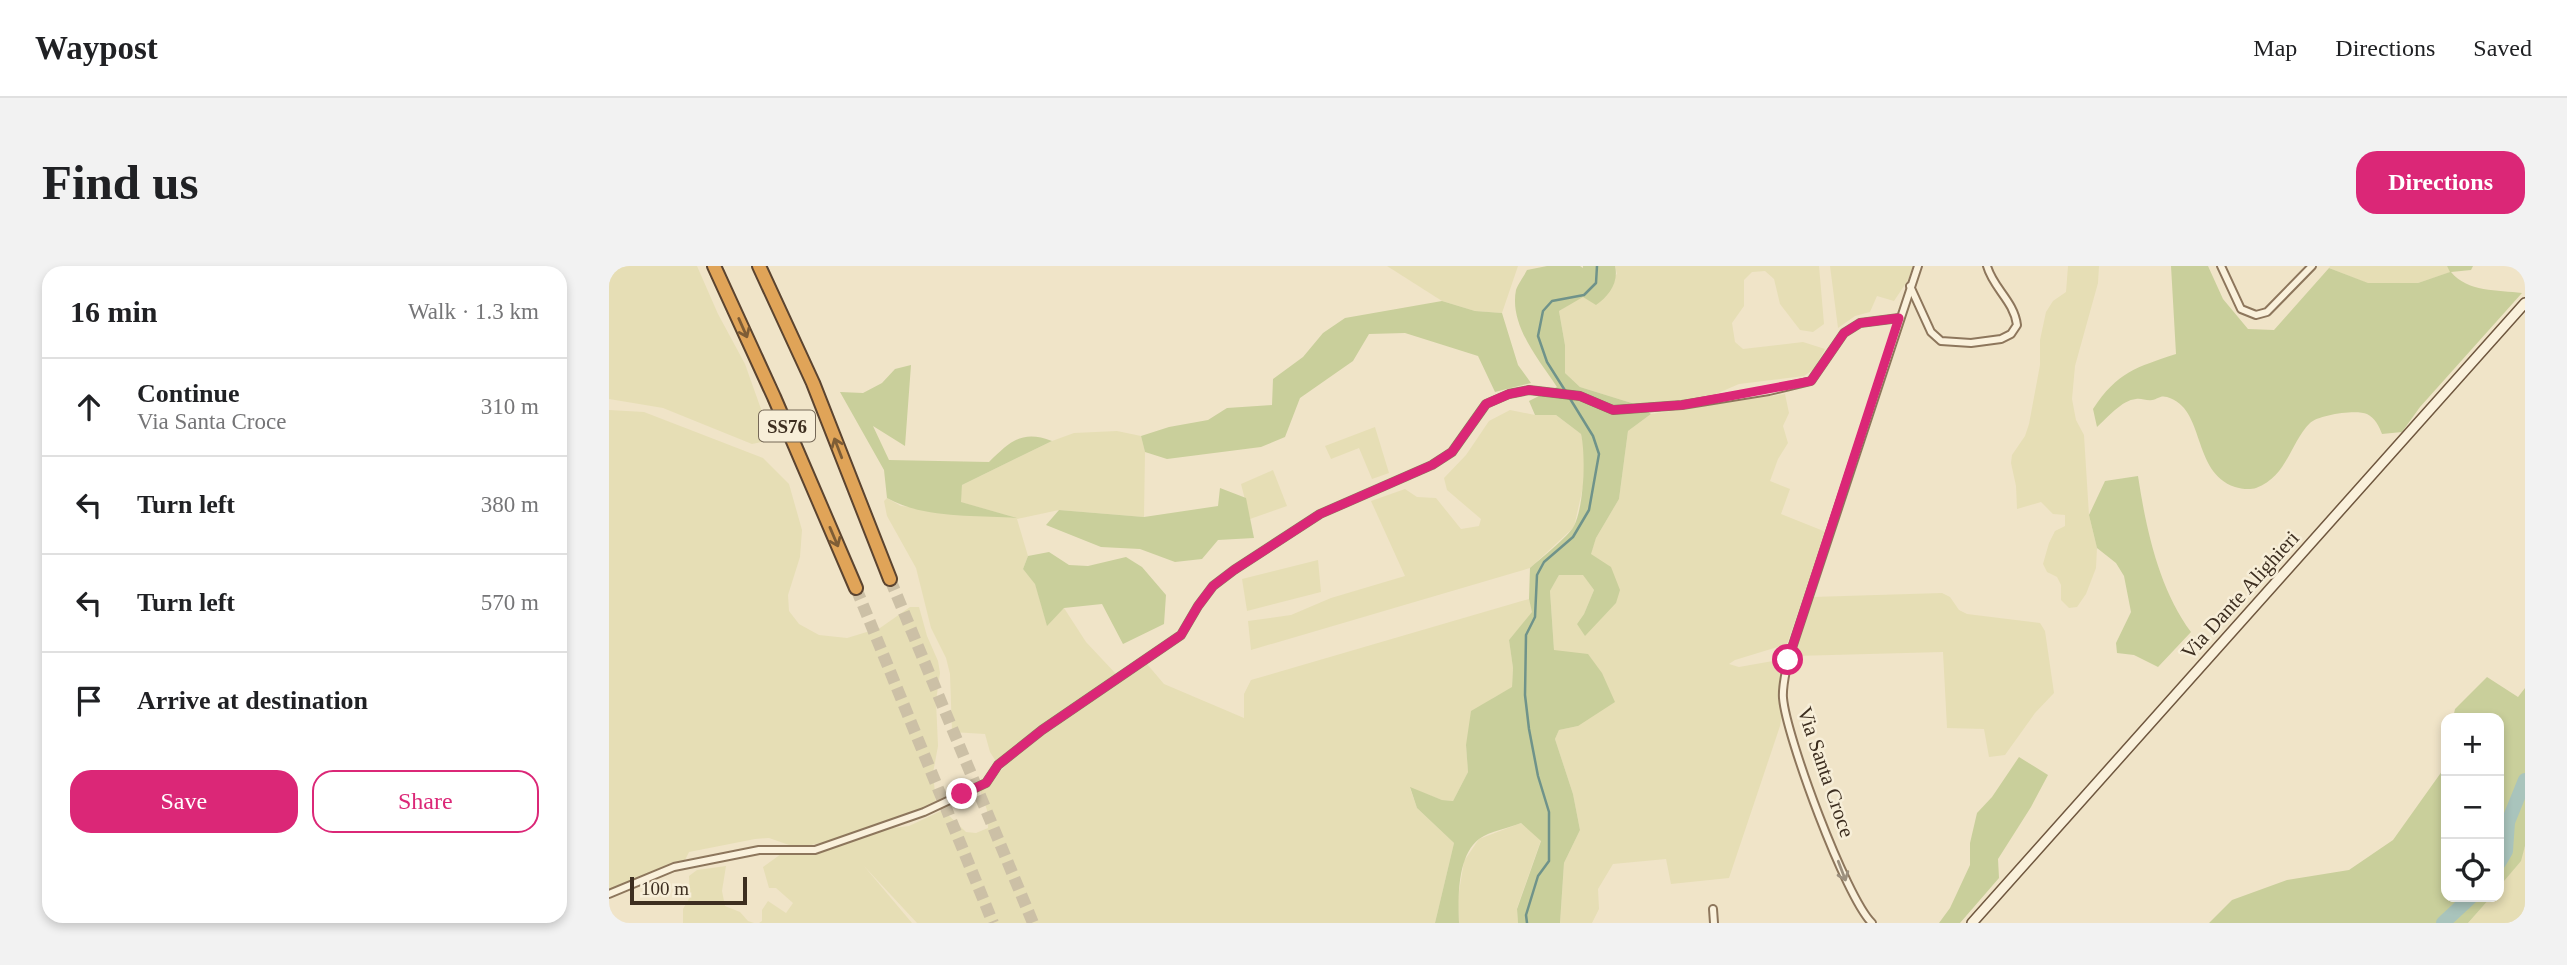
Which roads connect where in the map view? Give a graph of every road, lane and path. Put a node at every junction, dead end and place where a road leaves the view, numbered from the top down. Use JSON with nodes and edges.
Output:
{"nodes":[{"id":1,"x":714,"y":266,"type":"edge"},
{"id":2,"x":759,"y":266,"type":"edge"},
{"id":3,"x":1918,"y":266,"type":"edge"},
{"id":4,"x":1987,"y":266,"type":"edge"},
{"id":5,"x":2221,"y":266,"type":"edge"},
{"id":6,"x":2312,"y":266,"type":"edge"},
{"id":7,"x":1910,"y":286,"type":"junction"},
{"id":8,"x":2525,"y":303,"type":"edge"},
{"id":9,"x":1899,"y":318,"type":"junction"},
{"id":10,"x":890,"y":579,"type":"tunnel mouth"},
{"id":11,"x":856,"y":588,"type":"tunnel mouth"},
{"id":12,"x":609,"y":894,"type":"edge"},
{"id":13,"x":1713,"y":909,"type":"dead end"},
{"id":14,"x":1714,"y":923,"type":"edge"},
{"id":15,"x":1872,"y":923,"type":"edge"},
{"id":16,"x":1972,"y":923,"type":"edge"}],
"edges":[{"from":1,"to":11,"type":"highway","number":"SS76","one_way":true},
{"from":10,"to":2,"type":"highway","number":"SS76","one_way":true},
{"from":3,"to":7,"type":"street","name":"Via Santa Croce"},
{"from":4,"to":7,"type":"street"},
{"from":5,"to":6,"type":"street"},
{"from":7,"to":9,"type":"street","name":"Via Santa Croce"},
{"from":8,"to":16,"type":"main road","name":"Via Dante Alighieri"},
{"from":9,"to":12,"type":"street"},
{"from":9,"to":15,"type":"street","name":"Via Santa Croce","one_way":true},
{"from":13,"to":14,"type":"street"}]}
